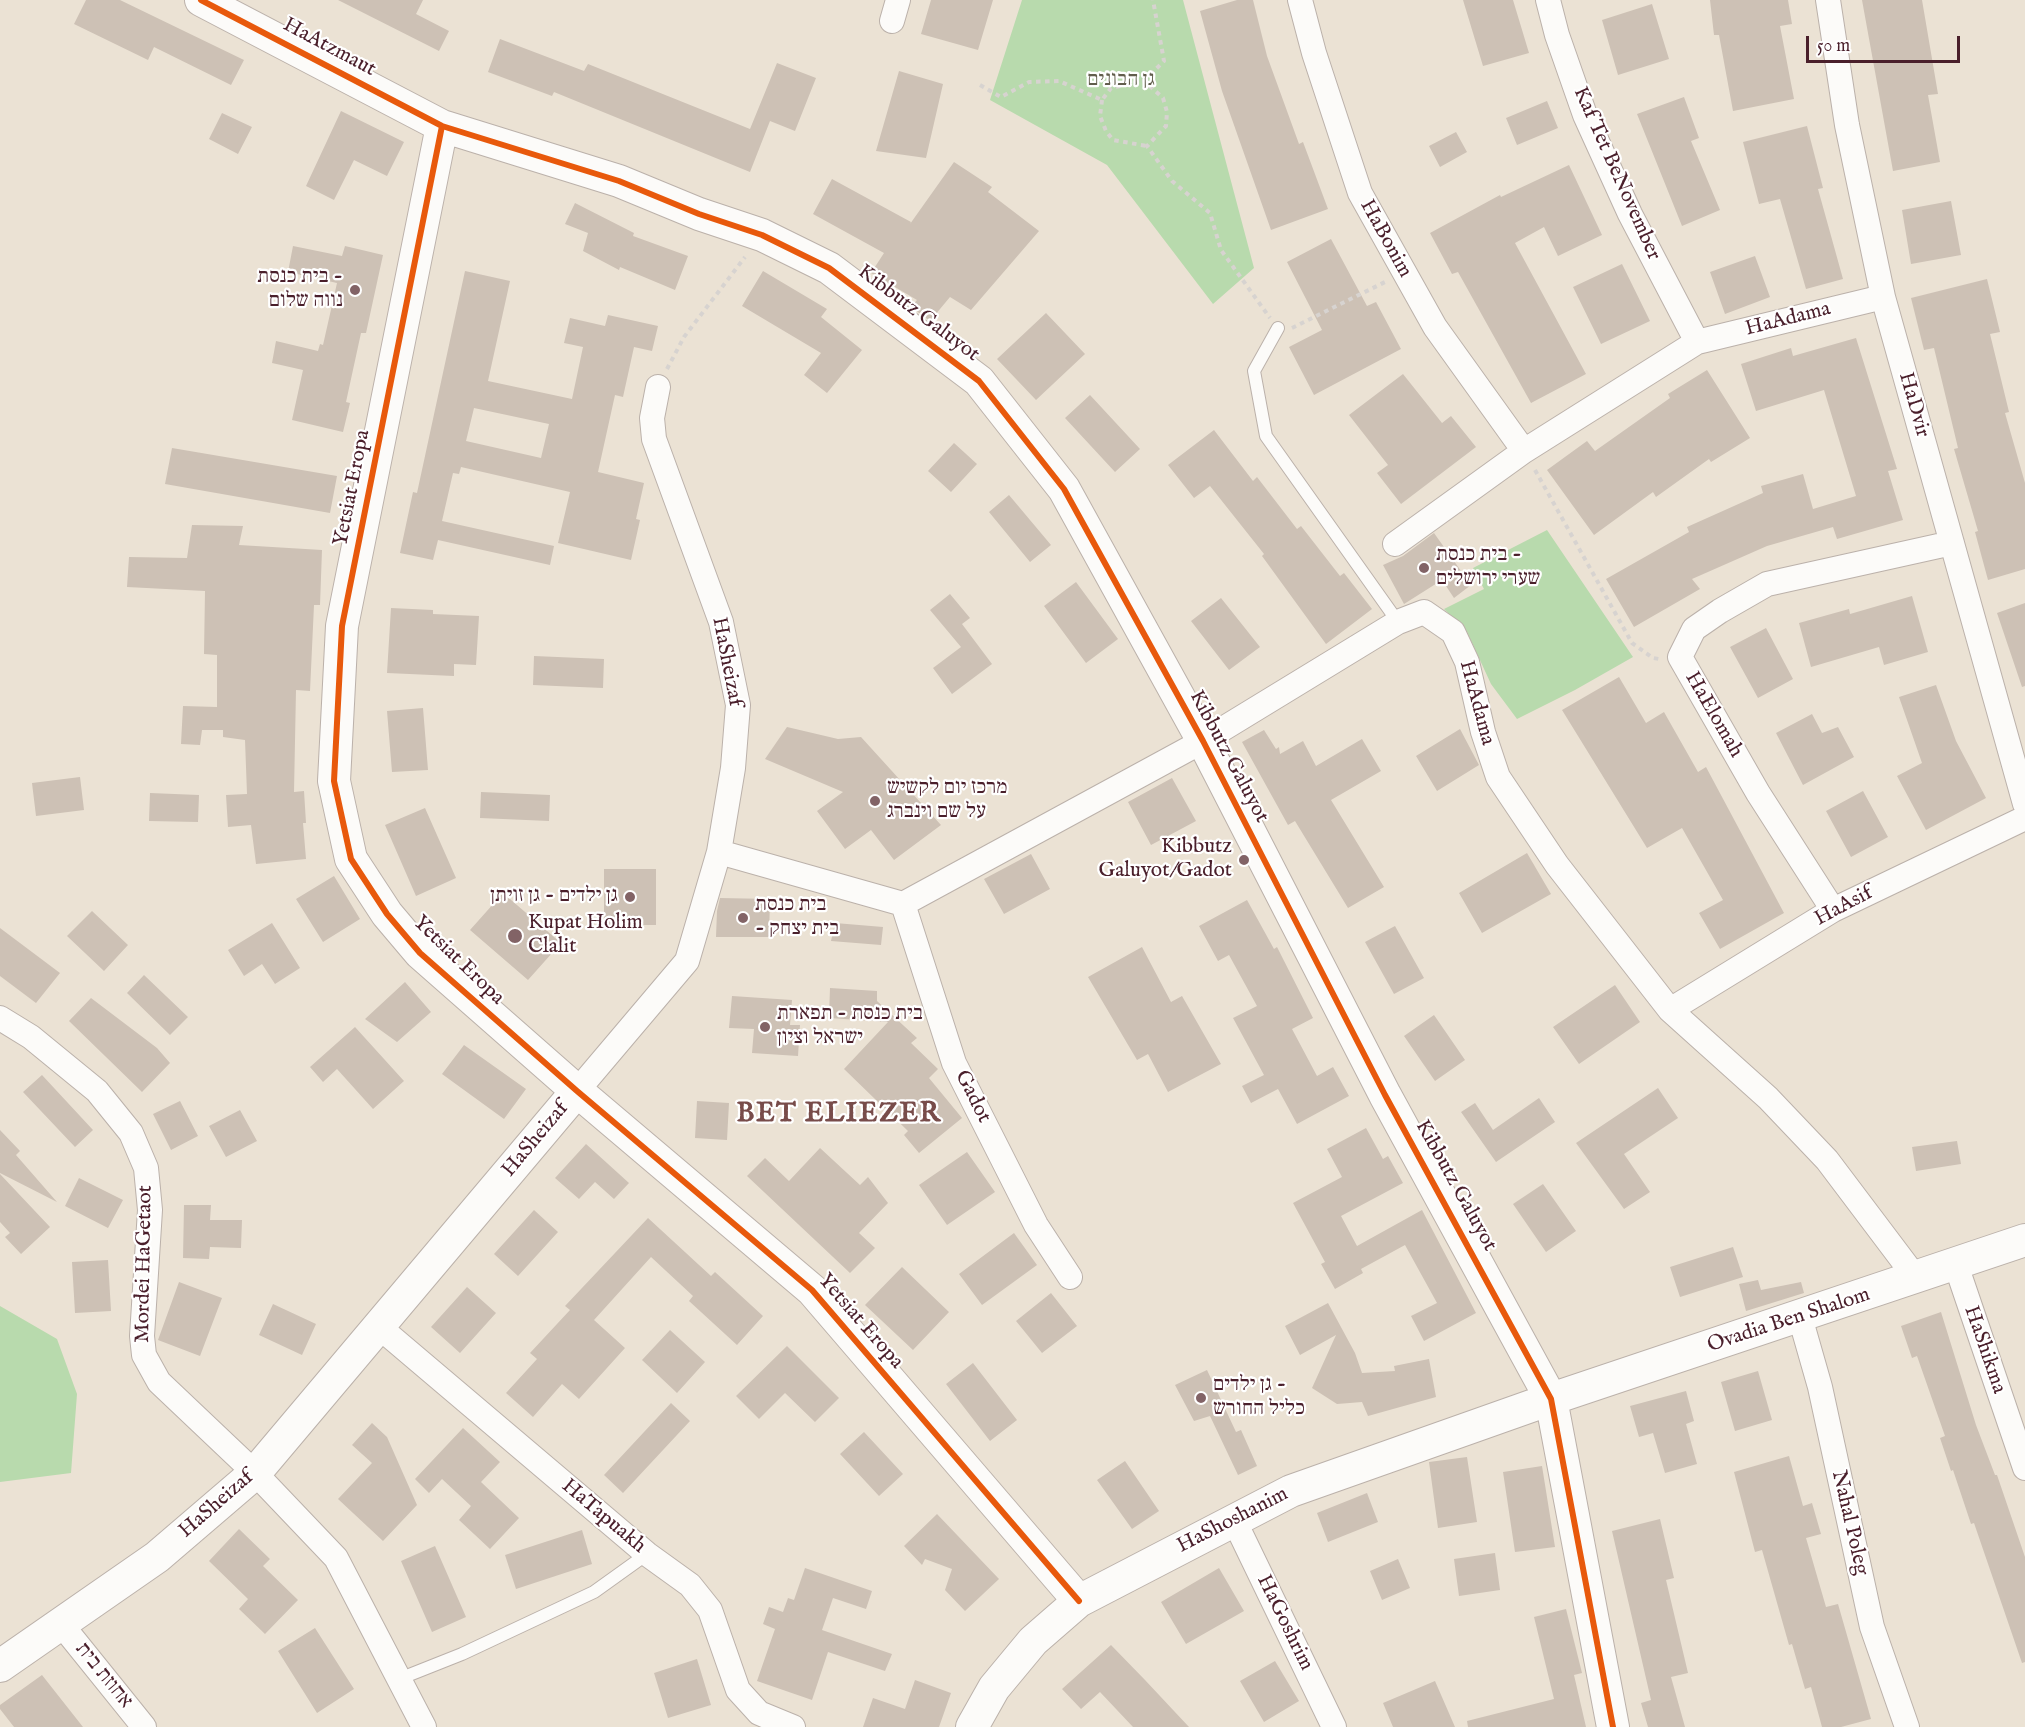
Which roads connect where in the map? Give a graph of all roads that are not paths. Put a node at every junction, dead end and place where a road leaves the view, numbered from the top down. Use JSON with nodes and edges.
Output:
{"nodes":[{"id":1,"x":201,"y":0,"type":"edge"},
{"id":2,"x":1300,"y":0,"type":"edge"},
{"id":3,"x":1548,"y":0,"type":"edge"},
{"id":4,"x":1828,"y":0,"type":"edge"},
{"id":5,"x":441,"y":126,"type":"junction"},
{"id":6,"x":1883,"y":297,"type":"junction"},
{"id":7,"x":1278,"y":328,"type":"road end"},
{"id":8,"x":1697,"y":342,"type":"junction"},
{"id":9,"x":658,"y":387,"type":"road end"},
{"id":10,"x":1524,"y":452,"type":"junction"},
{"id":11,"x":1952,"y":543,"type":"junction"},
{"id":12,"x":1395,"y":544,"type":"dead end"},
{"id":13,"x":1398,"y":622,"type":"junction"},
{"id":14,"x":1203,"y":741,"type":"junction"},
{"id":15,"x":2025,"y":804,"type":"edge"},
{"id":16,"x":2025,"y":818,"type":"edge"},
{"id":17,"x":719,"y":852,"type":"junction"},
{"id":18,"x":903,"y":903,"type":"junction"},
{"id":19,"x":1833,"y":910,"type":"junction"},
{"id":20,"x":1670,"y":1010,"type":"junction"},
{"id":21,"x":0,"y":1018,"type":"edge"},
{"id":22,"x":577,"y":1091,"type":"junction"},
{"id":23,"x":2025,"y":1240,"type":"edge"},
{"id":24,"x":1956,"y":1265,"type":"junction"},
{"id":25,"x":1070,"y":1277,"type":"dead end"},
{"id":26,"x":1916,"y":1278,"type":"junction"},
{"id":27,"x":1800,"y":1317,"type":"junction"},
{"id":28,"x":378,"y":1326,"type":"junction"},
{"id":29,"x":1551,"y":1399,"type":"junction"},
{"id":30,"x":2025,"y":1468,"type":"edge"},
{"id":31,"x":255,"y":1473,"type":"junction"},
{"id":32,"x":1234,"y":1520,"type":"junction"},
{"id":33,"x":647,"y":1554,"type":"junction"},
{"id":34,"x":1079,"y":1601,"type":"junction"},
{"id":35,"x":61,"y":1624,"type":"junction"},
{"id":36,"x":0,"y":1666,"type":"edge"},
{"id":37,"x":399,"y":1679,"type":"junction"},
{"id":38,"x":144,"y":1727,"type":"edge"},
{"id":39,"x":424,"y":1727,"type":"edge"},
{"id":40,"x":793,"y":1727,"type":"edge"},
{"id":41,"x":972,"y":1727,"type":"edge"},
{"id":42,"x":1334,"y":1727,"type":"edge"},
{"id":43,"x":1613,"y":1727,"type":"edge"},
{"id":44,"x":1907,"y":1727,"type":"edge"}],
"edges":[{"from":1,"to":5,"type":"street","name":"HaAtzmaut"},
{"from":2,"to":10,"type":"street","name":"HaBonim"},
{"from":3,"to":8,"type":"street","name":"Kaf Tet BeNovember"},
{"from":4,"to":6,"type":"street","name":"HaDvir"},
{"from":5,"to":14,"type":"street","name":"Kibbutz Galuyot"},
{"from":5,"to":22,"type":"street","name":"Yetsiat Eropa"},
{"from":6,"to":8,"type":"street","name":"HaAdama"},
{"from":6,"to":11,"type":"street","name":"HaDvir"},
{"from":7,"to":13,"type":"lane"},
{"from":8,"to":10,"type":"street","name":"HaAdama"},
{"from":9,"to":17,"type":"street","name":"HaSheizaf"},
{"from":10,"to":12,"type":"street","name":"HaAdama"},
{"from":11,"to":15,"type":"street","name":"HaDvir"},
{"from":11,"to":19,"type":"street","name":"HaElomah"},
{"from":13,"to":14,"type":"street","name":"HaAdama"},
{"from":13,"to":20,"type":"street","name":"HaAdama"},
{"from":14,"to":18,"type":"street","name":"HaAdama"},
{"from":14,"to":29,"type":"street","name":"Kibbutz Galuyot"},
{"from":16,"to":19,"type":"street","name":"HaAsif"},
{"from":17,"to":18,"type":"street"},
{"from":17,"to":22,"type":"street","name":"HaSheizaf"},
{"from":18,"to":25,"type":"street","name":"Gadot"},
{"from":19,"to":20,"type":"street","name":"HaAsif"},
{"from":20,"to":26,"type":"street"},
{"from":21,"to":31,"type":"street","name":"Mordei HaGetaot"},
{"from":22,"to":28,"type":"street","name":"HaSheizaf"},
{"from":22,"to":34,"type":"street","name":"Yetsiat Eropa"},
{"from":23,"to":24,"type":"street","name":"Ovadia Ben Shalom"},
{"from":24,"to":26,"type":"street","name":"Ovadia Ben Shalom"},
{"from":24,"to":30,"type":"street","name":"HaShikma"},
{"from":26,"to":27,"type":"street","name":"Ovadia Ben Shalom"},
{"from":27,"to":29,"type":"street","name":"Ovadia Ben Shalom"},
{"from":27,"to":44,"type":"street","name":"Nahal Poleg"},
{"from":28,"to":31,"type":"street","name":"HaSheizaf"},
{"from":28,"to":33,"type":"street","name":"HaTapuakh"},
{"from":29,"to":32,"type":"street","name":"HaShoshanim"},
{"from":29,"to":43,"type":"street","name":"Kibbutz Galuyot"},
{"from":31,"to":35,"type":"street","name":"HaSheizaf"},
{"from":31,"to":37,"type":"street","name":"Mordei HaGetaot"},
{"from":32,"to":34,"type":"street","name":"HaShoshanim"},
{"from":32,"to":42,"type":"street","name":"HaGoshrim"},
{"from":33,"to":37,"type":"lane"},
{"from":33,"to":40,"type":"street","name":"HaTapuakh"},
{"from":34,"to":41,"type":"street","name":"HaShoshanim"},
{"from":35,"to":36,"type":"street","name":"HaSheizaf"},
{"from":35,"to":38,"type":"street","name":"אחוזת בית"},
{"from":37,"to":39,"type":"street","name":"Mordei HaGetaot"}]}
